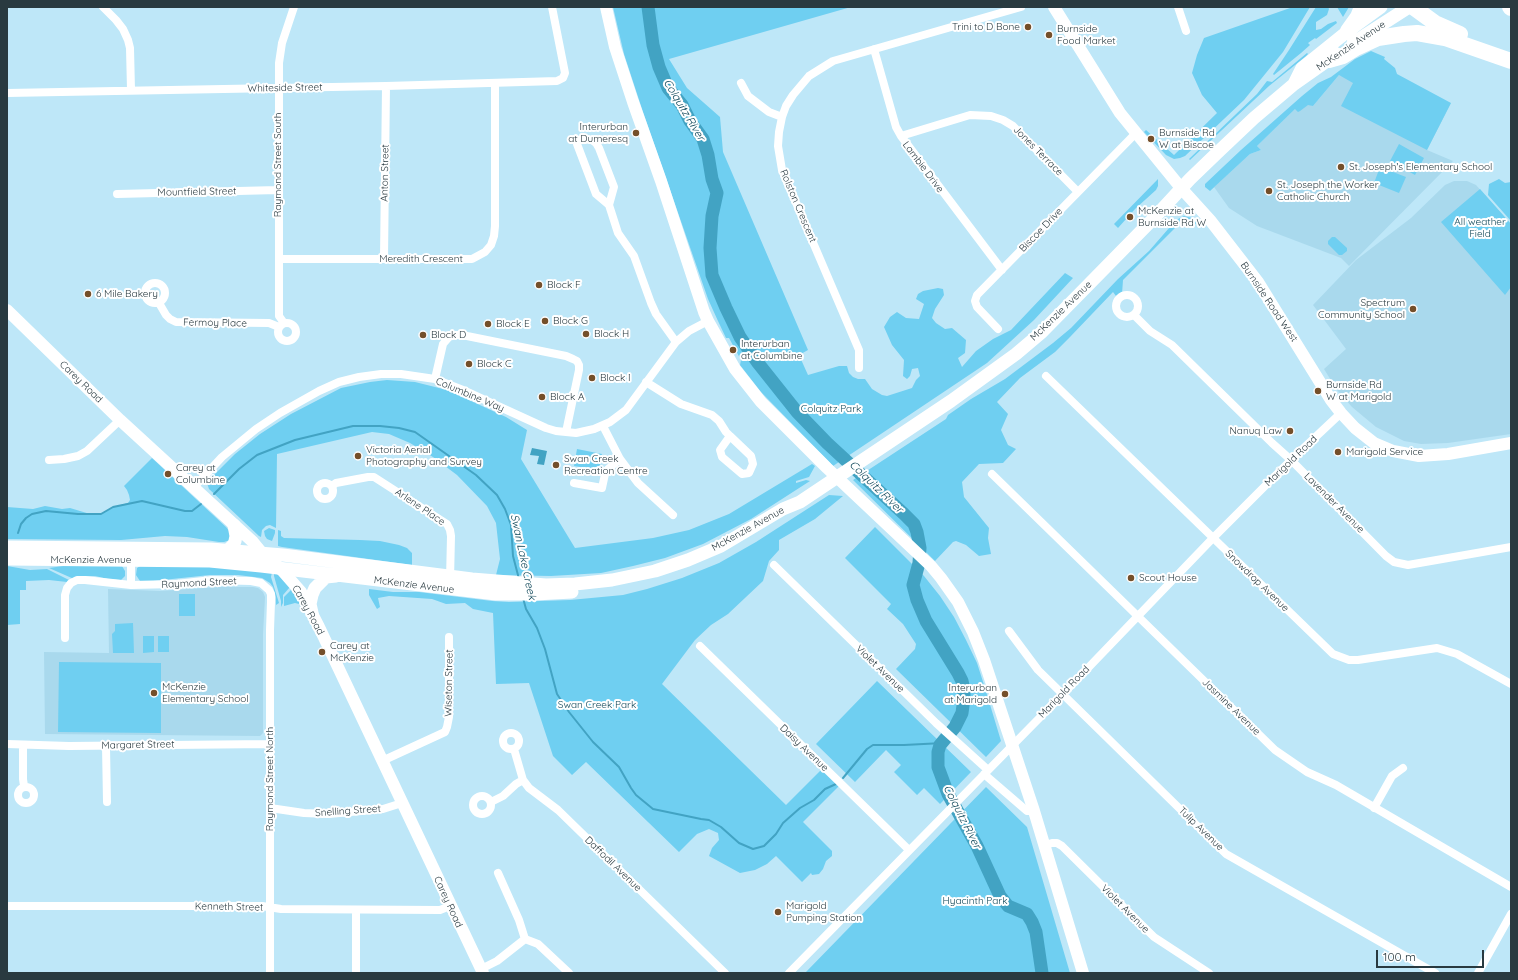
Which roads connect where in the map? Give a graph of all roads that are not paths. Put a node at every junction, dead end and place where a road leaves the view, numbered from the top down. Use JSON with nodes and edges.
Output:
{"nodes":[{"id":1,"x":103,"y":7,"type":"edge"},
{"id":2,"x":294,"y":7,"type":"edge"},
{"id":3,"x":552,"y":7,"type":"edge"},
{"id":4,"x":606,"y":7,"type":"edge"},
{"id":5,"x":1021,"y":7,"type":"edge"},
{"id":6,"x":1054,"y":7,"type":"edge"},
{"id":7,"x":1178,"y":7,"type":"edge"},
{"id":8,"x":1362,"y":7,"type":"edge"},
{"id":9,"x":1381,"y":7,"type":"edge"},
{"id":10,"x":1409,"y":7,"type":"edge"},
{"id":11,"x":1413,"y":7,"type":"edge"},
{"id":12,"x":1186,"y":31,"type":"dead end"},
{"id":13,"x":1348,"y":31,"type":"junction"},
{"id":14,"x":874,"y":49,"type":"junction"},
{"id":15,"x":1511,"y":55,"type":"edge"},
{"id":16,"x":1329,"y":60,"type":"junction"},
{"id":17,"x":1511,"y":61,"type":"edge"},
{"id":18,"x":495,"y":83,"type":"junction"},
{"id":19,"x":741,"y":83,"type":"dead end"},
{"id":20,"x":1293,"y":85,"type":"junction"},
{"id":21,"x":386,"y":86,"type":"junction"},
{"id":22,"x":278,"y":88,"type":"junction"},
{"id":23,"x":131,"y":90,"type":"junction"},
{"id":24,"x":7,"y":93,"type":"edge"},
{"id":25,"x":782,"y":117,"type":"junction"},
{"id":26,"x":1136,"y":133,"type":"junction"},
{"id":27,"x":901,"y":136,"type":"junction"},
{"id":28,"x":1181,"y":188,"type":"junction"},
{"id":29,"x":278,"y":190,"type":"junction"},
{"id":30,"x":1078,"y":192,"type":"junction"},
{"id":31,"x":117,"y":194,"type":"dead end"},
{"id":32,"x":609,"y":205,"type":"junction"},
{"id":33,"x":279,"y":259,"type":"junction"},
{"id":34,"x":384,"y":259,"type":"junction"},
{"id":35,"x":1002,"y":270,"type":"junction"},
{"id":36,"x":159,"y":303,"type":"dead end"},
{"id":37,"x":7,"y":310,"type":"edge"},
{"id":38,"x":1134,"y":315,"type":"dead end"},
{"id":39,"x":708,"y":321,"type":"junction"},
{"id":40,"x":282,"y":325,"type":"joint"},
{"id":41,"x":998,"y":330,"type":"dead end"},
{"id":42,"x":676,"y":342,"type":"junction"},
{"id":43,"x":859,"y":368,"type":"dead end"},
{"id":44,"x":1046,"y":376,"type":"dead end"},
{"id":45,"x":435,"y":379,"type":"junction"},
{"id":46,"x":646,"y":382,"type":"junction"},
{"id":47,"x":1341,"y":413,"type":"junction"},
{"id":48,"x":120,"y":420,"type":"junction"},
{"id":49,"x":603,"y":426,"type":"junction"},
{"id":50,"x":566,"y":432,"type":"junction"},
{"id":51,"x":730,"y":436,"type":"junction"},
{"id":52,"x":1511,"y":443,"type":"edge"},
{"id":53,"x":620,"y":459,"type":"junction"},
{"id":54,"x":49,"y":460,"type":"dead end"},
{"id":55,"x":1291,"y":460,"type":"junction"},
{"id":56,"x":992,"y":474,"type":"dead end"},
{"id":57,"x":574,"y":482,"type":"dead end"},
{"id":58,"x":332,"y":486,"type":"dead end"},
{"id":59,"x":194,"y":487,"type":"junction"},
{"id":60,"x":673,"y":515,"type":"dead end"},
{"id":61,"x":234,"y":525,"type":"junction"},
{"id":62,"x":1213,"y":538,"type":"junction"},
{"id":63,"x":7,"y":547,"type":"edge"},
{"id":64,"x":1511,"y":547,"type":"edge"},
{"id":65,"x":228,"y":550,"type":"junction"},
{"id":66,"x":262,"y":553,"type":"junction"},
{"id":67,"x":7,"y":559,"type":"edge"},
{"id":68,"x":131,"y":560,"type":"junction"},
{"id":69,"x":324,"y":561,"type":"junction"},
{"id":70,"x":774,"y":565,"type":"dead end"},
{"id":71,"x":287,"y":572,"type":"junction"},
{"id":72,"x":343,"y":576,"type":"junction"},
{"id":73,"x":450,"y":583,"type":"junction"},
{"id":74,"x":131,"y":585,"type":"junction"},
{"id":75,"x":265,"y":586,"type":"joint"},
{"id":76,"x":312,"y":613,"type":"junction"},
{"id":77,"x":1138,"y":616,"type":"junction"},
{"id":78,"x":1009,"y":631,"type":"dead end"},
{"id":79,"x":449,"y":637,"type":"dead end"},
{"id":80,"x":65,"y":638,"type":"dead end"},
{"id":81,"x":700,"y":646,"type":"dead end"},
{"id":82,"x":1511,"y":684,"type":"edge"},
{"id":83,"x":1062,"y":695,"type":"junction"},
{"id":84,"x":7,"y":744,"type":"edge"},
{"id":85,"x":23,"y":744,"type":"junction"},
{"id":86,"x":270,"y":744,"type":"junction"},
{"id":87,"x":1012,"y":745,"type":"junction"},
{"id":88,"x":106,"y":746,"type":"junction"},
{"id":89,"x":514,"y":749,"type":"dead end"},
{"id":90,"x":382,"y":761,"type":"junction"},
{"id":91,"x":1403,"y":768,"type":"dead end"},
{"id":92,"x":986,"y":772,"type":"junction"},
{"id":93,"x":524,"y":780,"type":"junction"},
{"id":94,"x":24,"y":786,"type":"dead end"},
{"id":95,"x":107,"y":802,"type":"dead end"},
{"id":96,"x":491,"y":802,"type":"dead end"},
{"id":97,"x":402,"y":803,"type":"junction"},
{"id":98,"x":270,"y":808,"type":"junction"},
{"id":99,"x":1374,"y":808,"type":"junction"},
{"id":100,"x":1034,"y":811,"type":"junction"},
{"id":101,"x":1045,"y":845,"type":"junction"},
{"id":102,"x":909,"y":850,"type":"junction"},
{"id":103,"x":498,"y":874,"type":"dead end"},
{"id":104,"x":1511,"y":887,"type":"edge"},
{"id":105,"x":7,"y":906,"type":"edge"},
{"id":106,"x":450,"y":906,"type":"junction"},
{"id":107,"x":270,"y":908,"type":"junction"},
{"id":108,"x":356,"y":910,"type":"junction"},
{"id":109,"x":1511,"y":914,"type":"edge"},
{"id":110,"x":525,"y":939,"type":"junction"},
{"id":111,"x":482,"y":971,"type":"edge"},
{"id":112,"x":270,"y":973,"type":"edge"},
{"id":113,"x":356,"y":973,"type":"edge"},
{"id":114,"x":570,"y":973,"type":"edge"},
{"id":115,"x":725,"y":973,"type":"edge"},
{"id":116,"x":789,"y":973,"type":"edge"},
{"id":117,"x":1083,"y":973,"type":"edge"},
{"id":118,"x":1209,"y":973,"type":"edge"},
{"id":119,"x":1436,"y":973,"type":"edge"},
{"id":120,"x":1478,"y":973,"type":"edge"}],
"edges":[{"from":1,"to":23,"type":"street"},
{"from":2,"to":22,"type":"street","name":"Raymond Street South"},
{"from":3,"to":18,"type":"street","name":"Whiteside Street"},
{"from":4,"to":39,"type":"street"},
{"from":5,"to":14,"type":"street","name":"Rolston Crescent"},
{"from":6,"to":26,"type":"street","name":"Burnside Road West"},
{"from":7,"to":12,"type":"street"},
{"from":8,"to":13,"type":"highway"},
{"from":9,"to":13,"type":"main road","name":"McKenzie Avenue"},
{"from":10,"to":16,"type":"main road","name":"McKenzie Avenue"},
{"from":11,"to":15,"type":"highway"},
{"from":13,"to":20,"type":"main road","name":"McKenzie Avenue"},
{"from":14,"to":25,"type":"street","name":"Rolston Crescent"},
{"from":14,"to":27,"type":"street","name":"Lambie Drive"},
{"from":16,"to":17,"type":"highway"},
{"from":16,"to":20,"type":"main road","name":"McKenzie Avenue"},
{"from":18,"to":21,"type":"street","name":"Whiteside Street"},
{"from":18,"to":34,"type":"street","name":"Meredith Crescent"},
{"from":19,"to":25,"type":"street"},
{"from":20,"to":28,"type":"main road","name":"McKenzie Avenue"},
{"from":21,"to":22,"type":"street","name":"Whiteside Street"},
{"from":21,"to":34,"type":"street","name":"Anton Street"},
{"from":22,"to":23,"type":"street","name":"Whiteside Street"},
{"from":22,"to":29,"type":"street","name":"Raymond Street South"},
{"from":23,"to":24,"type":"street","name":"Whiteside Street"},
{"from":25,"to":43,"type":"street","name":"Rolston Crescent"},
{"from":26,"to":28,"type":"street","name":"Burnside Road West"},
{"from":26,"to":30,"type":"street","name":"Biscoe Drive"},
{"from":27,"to":30,"type":"street","name":"Jones Terrace"},
{"from":27,"to":35,"type":"street","name":"Lambie Drive"},
{"from":28,"to":47,"type":"street","name":"Burnside Road West"},
{"from":28,"to":73,"type":"main road","name":"McKenzie Avenue"},
{"from":29,"to":31,"type":"street","name":"Mountfield Street"},
{"from":29,"to":33,"type":"street","name":"Raymond Street South"},
{"from":30,"to":35,"type":"street","name":"Biscoe Drive"},
{"from":32,"to":32,"type":"street"},
{"from":32,"to":42,"type":"street"},
{"from":33,"to":34,"type":"street","name":"Meredith Crescent"},
{"from":33,"to":40,"type":"street","name":"Raymond Street South"},
{"from":35,"to":41,"type":"street","name":"Biscoe Drive"},
{"from":36,"to":40,"type":"street","name":"Fermoy Place"},
{"from":37,"to":48,"type":"street","name":"Carey Road"},
{"from":38,"to":55,"type":"street","name":"Lavender Avenue"},
{"from":39,"to":42,"type":"street","name":"Columbine Way"},
{"from":39,"to":87,"type":"street"},
{"from":42,"to":46,"type":"street","name":"Columbine Way"},
{"from":44,"to":62,"type":"street","name":"Snowdrop Avenue"},
{"from":45,"to":50,"type":"street","name":"Columbine Way"},
{"from":45,"to":50,"type":"street"},
{"from":45,"to":59,"type":"street","name":"Columbine Way"},
{"from":46,"to":49,"type":"street","name":"Columbine Way"},
{"from":46,"to":51,"type":"street"},
{"from":47,"to":52,"type":"street","name":"Burnside Road West"},
{"from":47,"to":55,"type":"street","name":"Marigold Road"},
{"from":48,"to":54,"type":"street"},
{"from":48,"to":59,"type":"street","name":"Carey Road"},
{"from":49,"to":50,"type":"street","name":"Columbine Way"},
{"from":49,"to":53,"type":"street"},
{"from":51,"to":51,"type":"street"},
{"from":53,"to":57,"type":"street"},
{"from":53,"to":60,"type":"street"},
{"from":55,"to":62,"type":"street","name":"Marigold Road"},
{"from":55,"to":64,"type":"street","name":"Lavender Avenue"},
{"from":56,"to":77,"type":"street","name":"Jasmine Avenue"},
{"from":58,"to":73,"type":"street","name":"Arlene Place"},
{"from":59,"to":61,"type":"street","name":"Carey Road"},
{"from":61,"to":65,"type":"main road"},
{"from":61,"to":66,"type":"street","name":"Carey Road"},
{"from":62,"to":77,"type":"street","name":"Marigold Road"},
{"from":62,"to":82,"type":"street","name":"Snowdrop Avenue"},
{"from":63,"to":65,"type":"main road","name":"McKenzie Avenue"},
{"from":65,"to":66,"type":"main road","name":"McKenzie Avenue"},
{"from":66,"to":69,"type":"main road","name":"McKenzie Avenue"},
{"from":66,"to":71,"type":"street","name":"Carey Road"},
{"from":67,"to":68,"type":"main road","name":"McKenzie Avenue"},
{"from":68,"to":71,"type":"main road","name":"McKenzie Avenue"},
{"from":68,"to":74,"type":"street"},
{"from":69,"to":71,"type":"street"},
{"from":69,"to":73,"type":"main road","name":"McKenzie Avenue"},
{"from":70,"to":92,"type":"street","name":"Violet Avenue"},
{"from":71,"to":72,"type":"main road","name":"McKenzie Avenue"},
{"from":71,"to":76,"type":"street","name":"Carey Road"},
{"from":72,"to":73,"type":"main road","name":"McKenzie Avenue"},
{"from":72,"to":76,"type":"main road"},
{"from":74,"to":75,"type":"street","name":"Raymond Street"},
{"from":74,"to":80,"type":"street","name":"Raymond Street"},
{"from":75,"to":86,"type":"street","name":"Raymond Street North"},
{"from":76,"to":90,"type":"street","name":"Carey Road"},
{"from":77,"to":83,"type":"street","name":"Marigold Road"},
{"from":77,"to":99,"type":"street","name":"Jasmine Avenue"},
{"from":78,"to":83,"type":"street","name":"Tulip Avenue"},
{"from":79,"to":90,"type":"street","name":"Wiseton Street"},
{"from":81,"to":102,"type":"street","name":"Daisy Avenue"},
{"from":83,"to":87,"type":"street","name":"Marigold Road"},
{"from":83,"to":119,"type":"street","name":"Tulip Avenue"},
{"from":84,"to":85,"type":"street","name":"Margaret Street"},
{"from":85,"to":88,"type":"street","name":"Margaret Street"},
{"from":85,"to":94,"type":"street"},
{"from":86,"to":88,"type":"street","name":"Margaret Street"},
{"from":86,"to":98,"type":"street","name":"Raymond Street North"},
{"from":87,"to":92,"type":"street","name":"Marigold Road"},
{"from":87,"to":100,"type":"street"},
{"from":88,"to":95,"type":"street"},
{"from":89,"to":93,"type":"street","name":"Daffodil Avenue"},
{"from":90,"to":97,"type":"street","name":"Carey Road"},
{"from":91,"to":99,"type":"street"},
{"from":92,"to":100,"type":"street","name":"Violet Avenue"},
{"from":92,"to":102,"type":"street","name":"Marigold Road"},
{"from":93,"to":96,"type":"street"},
{"from":93,"to":115,"type":"street","name":"Daffodil Avenue"},
{"from":97,"to":98,"type":"street","name":"Snelling Street"},
{"from":97,"to":106,"type":"street","name":"Carey Road"},
{"from":98,"to":107,"type":"street","name":"Raymond Street North"},
{"from":99,"to":104,"type":"street","name":"Jasmine Avenue"},
{"from":100,"to":101,"type":"street"},
{"from":101,"to":117,"type":"street"},
{"from":101,"to":118,"type":"street","name":"Violet Avenue"},
{"from":102,"to":116,"type":"street","name":"Marigold Road"},
{"from":103,"to":110,"type":"street"},
{"from":105,"to":107,"type":"street","name":"Kenneth Street"},
{"from":106,"to":108,"type":"street","name":"Kenneth Street"},
{"from":106,"to":111,"type":"street","name":"Carey Road"},
{"from":107,"to":108,"type":"street","name":"Kenneth Street"},
{"from":107,"to":112,"type":"street","name":"Raymond Street North"},
{"from":108,"to":113,"type":"street"},
{"from":109,"to":120,"type":"street"},
{"from":110,"to":111,"type":"street"},
{"from":110,"to":114,"type":"street"}]}
